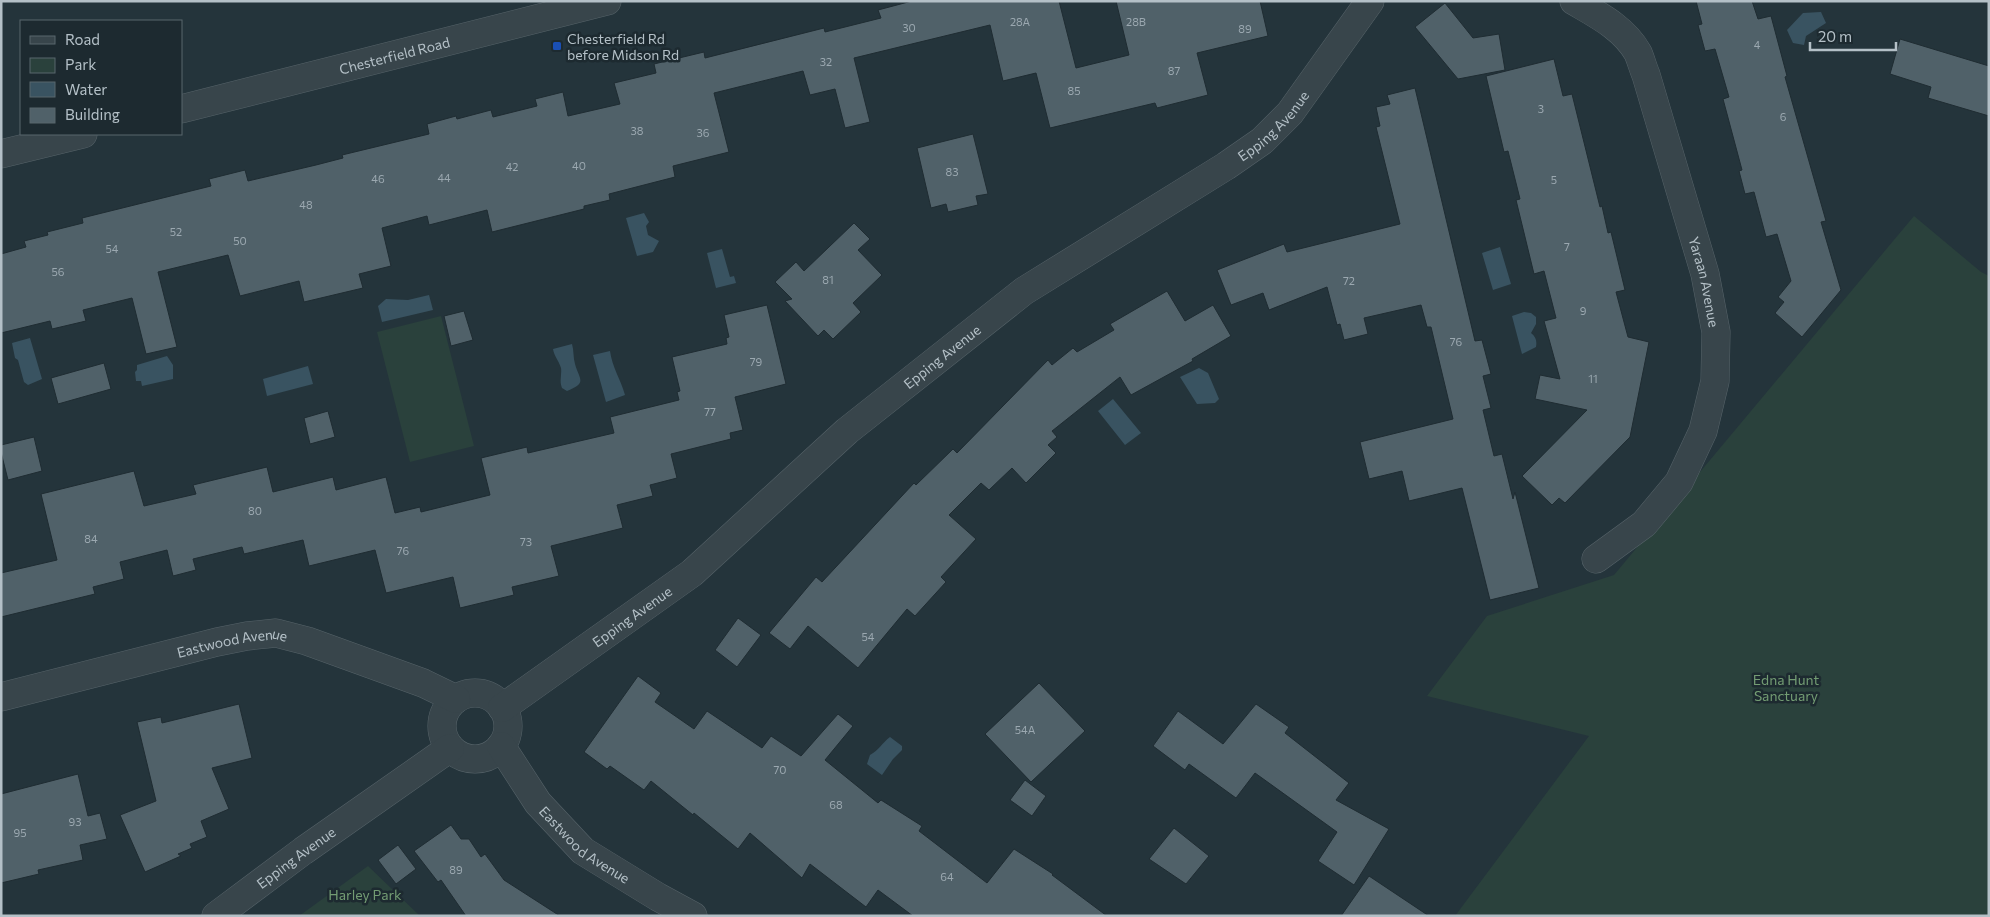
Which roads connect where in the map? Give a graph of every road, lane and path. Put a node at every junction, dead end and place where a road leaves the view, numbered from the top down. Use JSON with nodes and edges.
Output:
{"nodes":[{"id":1,"x":607,"y":1,"type":"edge"},
{"id":2,"x":1370,"y":1,"type":"edge"},
{"id":3,"x":1574,"y":1,"type":"edge"},
{"id":4,"x":182,"y":109,"type":"edge"},
{"id":5,"x":79,"y":135,"type":"edge"},
{"id":6,"x":1,"y":154,"type":"edge"},
{"id":7,"x":1596,"y":559,"type":"dead end"},
{"id":8,"x":1,"y":697,"type":"edge"},
{"id":9,"x":456,"y":699,"type":"junction"},
{"id":10,"x":502,"y":708,"type":"junction"},
{"id":11,"x":502,"y":746,"type":"junction"},
{"id":12,"x":450,"y":748,"type":"junction"},
{"id":13,"x":216,"y":916,"type":"edge"},
{"id":14,"x":693,"y":916,"type":"edge"}],
"edges":[{"from":1,"to":4,"type":"street","name":"Chesterfield Road"},
{"from":2,"to":10,"type":"street","name":"Epping Avenue"},
{"from":3,"to":7,"type":"street","name":"Yaraan Avenue"},
{"from":5,"to":6,"type":"street"},
{"from":8,"to":9,"type":"street","name":"Eastwood Avenue"},
{"from":9,"to":10,"type":"street"},
{"from":9,"to":12,"type":"street"},
{"from":10,"to":11,"type":"street"},
{"from":11,"to":12,"type":"street"},
{"from":11,"to":14,"type":"street","name":"Eastwood Avenue"},
{"from":12,"to":13,"type":"street","name":"Epping Avenue"}]}
